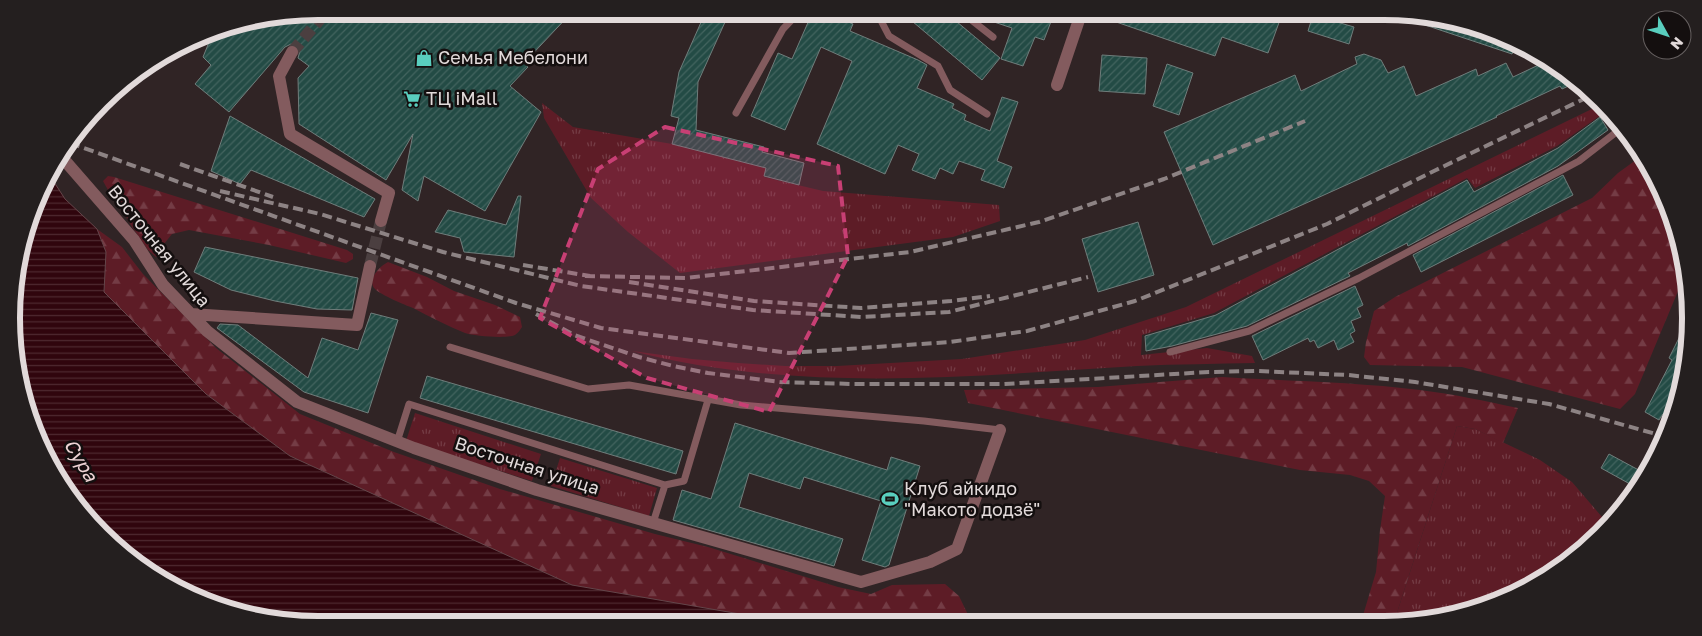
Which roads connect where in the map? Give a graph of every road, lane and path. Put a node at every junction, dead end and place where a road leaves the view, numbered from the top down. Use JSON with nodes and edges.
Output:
{"nodes":[{"id":1,"x":792,"y":20,"type":"edge"},
{"id":2,"x":881,"y":20,"type":"edge"},
{"id":3,"x":972,"y":20,"type":"edge"},
{"id":4,"x":1079,"y":20,"type":"edge"},
{"id":5,"x":993,"y":37,"type":"dead end"},
{"id":6,"x":292,"y":52,"type":"tunnel mouth"},
{"id":7,"x":1057,"y":85,"type":"dead end"},
{"id":8,"x":736,"y":113,"type":"dead end"},
{"id":9,"x":988,"y":114,"type":"dead end"},
{"id":10,"x":1616,"y":132,"type":"edge"},
{"id":11,"x":65,"y":161,"type":"edge"},
{"id":12,"x":381,"y":221,"type":"tunnel mouth"},
{"id":13,"x":370,"y":266,"type":"tunnel mouth"},
{"id":14,"x":190,"y":314,"type":"junction"},
{"id":15,"x":450,"y":347,"type":"dead end"},
{"id":16,"x":1170,"y":352,"type":"dead end"},
{"id":17,"x":708,"y":400,"type":"junction"},
{"id":18,"x":1000,"y":430,"type":"joint"},
{"id":19,"x":397,"y":442,"type":"junction"},
{"id":20,"x":665,"y":485,"type":"junction"},
{"id":21,"x":653,"y":523,"type":"junction"}],
"edges":[{"from":1,"to":8,"type":"lane"},
{"from":2,"to":9,"type":"lane"},
{"from":3,"to":5,"type":"lane"},
{"from":4,"to":7,"type":"street"},
{"from":6,"to":12,"type":"street"},
{"from":10,"to":16,"type":"lane"},
{"from":11,"to":14,"type":"street","name":"Восточная улица"},
{"from":13,"to":14,"type":"street"},
{"from":14,"to":19,"type":"street","name":"Восточная улица"},
{"from":15,"to":17,"type":"lane"},
{"from":17,"to":18,"type":"lane"},
{"from":17,"to":20,"type":"lane"},
{"from":18,"to":21,"type":"street","name":"Восточная улица"},
{"from":19,"to":20,"type":"lane"},
{"from":19,"to":21,"type":"street","name":"Восточная улица"},
{"from":20,"to":21,"type":"lane"}]}
